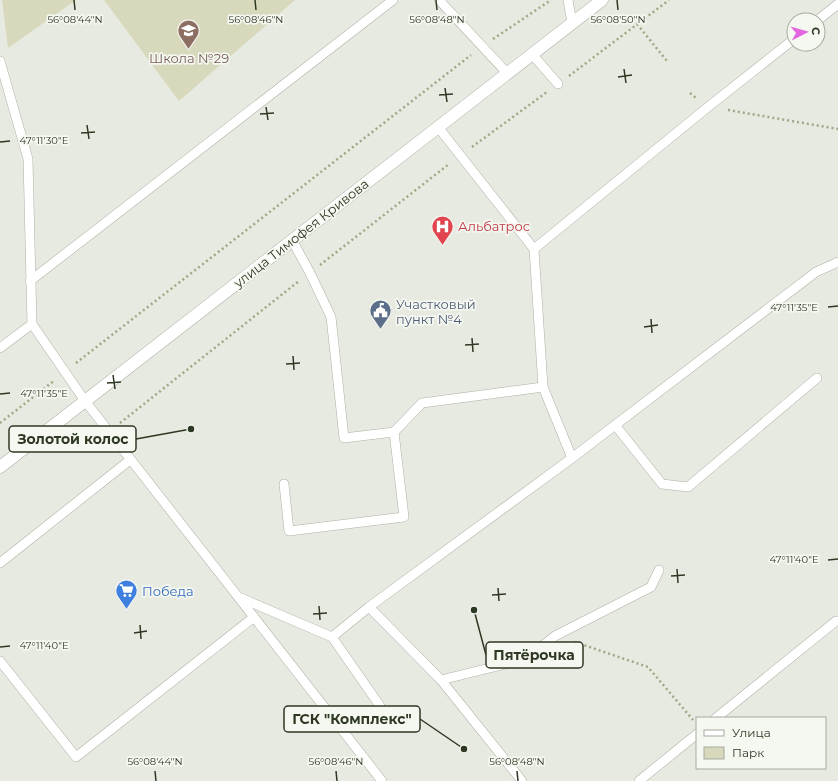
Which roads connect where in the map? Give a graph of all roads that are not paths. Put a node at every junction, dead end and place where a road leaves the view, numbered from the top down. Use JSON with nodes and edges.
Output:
{"nodes":[{"id":1,"x":393,"y":0,"type":"edge"},
{"id":2,"x":439,"y":0,"type":"edge"},
{"id":3,"x":568,"y":0,"type":"edge"},
{"id":4,"x":602,"y":0,"type":"edge"},
{"id":5,"x":838,"y":4,"type":"edge"},
{"id":6,"x":826,"y":14,"type":"edge"},
{"id":7,"x":572,"y":23,"type":"junction"},
{"id":8,"x":786,"y":45,"type":"edge"},
{"id":9,"x":532,"y":54,"type":"junction"},
{"id":10,"x":0,"y":61,"type":"edge"},
{"id":11,"x":507,"y":73,"type":"junction"},
{"id":12,"x":558,"y":84,"type":"road end"},
{"id":13,"x":438,"y":127,"type":"junction"},
{"id":14,"x":292,"y":240,"type":"junction"},
{"id":15,"x":534,"y":249,"type":"junction"},
{"id":16,"x":838,"y":262,"type":"edge"},
{"id":17,"x":30,"y":280,"type":"junction"},
{"id":18,"x":32,"y":324,"type":"junction"},
{"id":19,"x":0,"y":348,"type":"edge"},
{"id":20,"x":818,"y":378,"type":"dead end"},
{"id":21,"x":543,"y":387,"type":"junction"},
{"id":22,"x":85,"y":401,"type":"junction"},
{"id":23,"x":615,"y":425,"type":"junction"},
{"id":24,"x":394,"y":432,"type":"junction"},
{"id":25,"x":572,"y":458,"type":"junction"},
{"id":26,"x":130,"y":460,"type":"junction"},
{"id":27,"x":0,"y":467,"type":"edge"},
{"id":28,"x":284,"y":484,"type":"dead end"},
{"id":29,"x":0,"y":563,"type":"edge"},
{"id":30,"x":659,"y":570,"type":"dead end"},
{"id":31,"x":239,"y":597,"type":"junction"},
{"id":32,"x":369,"y":607,"type":"junction"},
{"id":33,"x":254,"y":617,"type":"junction"},
{"id":34,"x":836,"y":621,"type":"dead end"},
{"id":35,"x":332,"y":637,"type":"junction"},
{"id":36,"x":0,"y":661,"type":"edge"},
{"id":37,"x":441,"y":680,"type":"junction"},
{"id":38,"x":380,"y":706,"type":"dead end"},
{"id":39,"x":717,"y":717,"type":"edge"},
{"id":40,"x":696,"y":735,"type":"edge"},
{"id":41,"x":382,"y":781,"type":"edge"},
{"id":42,"x":522,"y":781,"type":"edge"},
{"id":43,"x":639,"y":781,"type":"edge"}],
"edges":[{"from":1,"to":17,"type":"lane"},
{"from":2,"to":11,"type":"lane"},
{"from":3,"to":7,"type":"lane"},
{"from":4,"to":7,"type":"street","name":"улица Тимофея Кривова"},
{"from":5,"to":6,"type":"lane"},
{"from":7,"to":9,"type":"street","name":"улица Тимофея Кривова"},
{"from":8,"to":15,"type":"lane"},
{"from":9,"to":11,"type":"street","name":"улица Тимофея Кривова"},
{"from":9,"to":12,"type":"lane"},
{"from":10,"to":17,"type":"lane"},
{"from":11,"to":13,"type":"street","name":"улица Тимофея Кривова"},
{"from":13,"to":14,"type":"street","name":"улица Тимофея Кривова"},
{"from":13,"to":15,"type":"lane"},
{"from":14,"to":22,"type":"street","name":"улица Тимофея Кривова"},
{"from":14,"to":24,"type":"lane"},
{"from":15,"to":21,"type":"lane"},
{"from":16,"to":23,"type":"lane"},
{"from":17,"to":18,"type":"lane"},
{"from":18,"to":19,"type":"lane"},
{"from":18,"to":22,"type":"lane"},
{"from":20,"to":23,"type":"lane"},
{"from":21,"to":24,"type":"lane"},
{"from":21,"to":25,"type":"lane"},
{"from":22,"to":26,"type":"lane"},
{"from":22,"to":27,"type":"street","name":"улица Тимофея Кривова"},
{"from":23,"to":25,"type":"lane"},
{"from":24,"to":28,"type":"lane"},
{"from":25,"to":32,"type":"lane"},
{"from":26,"to":29,"type":"lane"},
{"from":26,"to":31,"type":"lane"},
{"from":30,"to":37,"type":"lane"},
{"from":31,"to":33,"type":"lane"},
{"from":31,"to":35,"type":"lane"},
{"from":32,"to":35,"type":"lane"},
{"from":32,"to":37,"type":"lane"},
{"from":33,"to":36,"type":"lane"},
{"from":33,"to":41,"type":"lane"},
{"from":34,"to":39,"type":"lane"},
{"from":35,"to":38,"type":"lane"},
{"from":37,"to":42,"type":"lane"},
{"from":40,"to":43,"type":"lane"}]}
